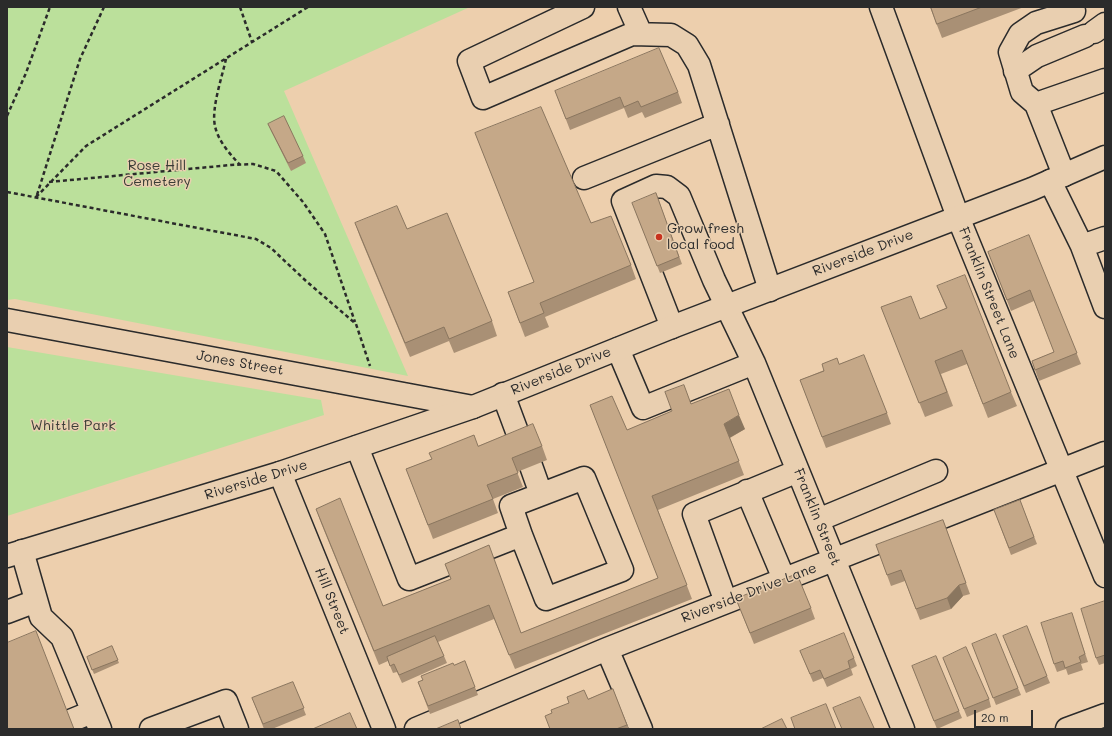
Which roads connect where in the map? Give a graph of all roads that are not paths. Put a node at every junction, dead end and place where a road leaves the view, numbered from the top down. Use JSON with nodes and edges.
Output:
{"nodes":[{"id":1,"x":583,"y":7,"type":"edge"},
{"id":2,"x":629,"y":7,"type":"edge"},
{"id":3,"x":881,"y":7,"type":"edge"},
{"id":4,"x":1095,"y":19,"type":"edge"},
{"id":5,"x":641,"y":34,"type":"junction"},
{"id":6,"x":1015,"y":71,"type":"junction"},
{"id":7,"x":1105,"y":80,"type":"edge"},
{"id":8,"x":1036,"y":104,"type":"junction"},
{"id":9,"x":718,"y":124,"type":"junction"},
{"id":10,"x":1105,"y":157,"type":"edge"},
{"id":11,"x":584,"y":178,"type":"dead end"},
{"id":12,"x":1057,"y":178,"type":"junction"},
{"id":13,"x":958,"y":217,"type":"junction"},
{"id":14,"x":1105,"y":238,"type":"edge"},
{"id":15,"x":1082,"y":246,"type":"junction"},
{"id":16,"x":770,"y":290,"type":"junction"},
{"id":17,"x":727,"y":306,"type":"junction"},
{"id":18,"x":1105,"y":307,"type":"edge"},
{"id":19,"x":7,"y":320,"type":"edge"},
{"id":20,"x":672,"y":327,"type":"junction"},
{"id":21,"x":618,"y":349,"type":"junction"},
{"id":22,"x":754,"y":363,"type":"junction"},
{"id":23,"x":503,"y":394,"type":"junction"},
{"id":24,"x":473,"y":407,"type":"junction"},
{"id":25,"x":522,"y":445,"type":"edge"},
{"id":26,"x":357,"y":447,"type":"junction"},
{"id":27,"x":1105,"y":453,"type":"edge"},
{"id":28,"x":531,"y":466,"type":"edge"},
{"id":29,"x":1062,"y":470,"type":"junction"},
{"id":30,"x":798,"y":471,"type":"junction"},
{"id":31,"x":936,"y":471,"type":"dead end"},
{"id":32,"x":280,"y":473,"type":"junction"},
{"id":33,"x":747,"y":491,"type":"junction"},
{"id":34,"x":541,"y":494,"type":"junction"},
{"id":35,"x":818,"y":520,"type":"junction"},
{"id":36,"x":521,"y":535,"type":"junction"},
{"id":37,"x":14,"y":554,"type":"edge"},
{"id":38,"x":834,"y":560,"type":"junction"},
{"id":39,"x":1105,"y":576,"type":"edge"},
{"id":40,"x":784,"y":579,"type":"junction"},
{"id":41,"x":36,"y":601,"type":"junction"},
{"id":42,"x":726,"y":602,"type":"junction"},
{"id":43,"x":7,"y":612,"type":"edge"},
{"id":44,"x":607,"y":649,"type":"junction"},
{"id":45,"x":1105,"y":715,"type":"edge"},
{"id":46,"x":70,"y":721,"type":"edge"},
{"id":47,"x":96,"y":721,"type":"edge"},
{"id":48,"x":151,"y":729,"type":"edge"},
{"id":49,"x":238,"y":729,"type":"edge"},
{"id":50,"x":384,"y":729,"type":"edge"},
{"id":51,"x":416,"y":729,"type":"edge"},
{"id":52,"x":641,"y":729,"type":"edge"},
{"id":53,"x":903,"y":729,"type":"edge"},
{"id":54,"x":1067,"y":729,"type":"edge"}],
"edges":[{"from":1,"to":5,"type":"street"},
{"from":2,"to":5,"type":"street"},
{"from":3,"to":13,"type":"street","name":"Franklin Street Lane"},
{"from":4,"to":6,"type":"street"},
{"from":4,"to":6,"type":"street"},
{"from":5,"to":9,"type":"street"},
{"from":6,"to":8,"type":"street"},
{"from":7,"to":8,"type":"street"},
{"from":8,"to":12,"type":"street"},
{"from":9,"to":11,"type":"street"},
{"from":9,"to":16,"type":"street"},
{"from":10,"to":12,"type":"street","name":"Riverside Drive"},
{"from":12,"to":13,"type":"street","name":"Riverside Drive"},
{"from":12,"to":15,"type":"street"},
{"from":13,"to":16,"type":"street","name":"Riverside Drive"},
{"from":13,"to":29,"type":"street","name":"Franklin Street Lane"},
{"from":14,"to":15,"type":"street"},
{"from":15,"to":18,"type":"street"},
{"from":16,"to":17,"type":"street","name":"Riverside Drive"},
{"from":17,"to":20,"type":"street","name":"Riverside Drive"},
{"from":17,"to":20,"type":"street","name":"Franklin Street"},
{"from":17,"to":22,"type":"street","name":"Franklin Street"},
{"from":19,"to":24,"type":"street","name":"Jones Street"},
{"from":20,"to":21,"type":"street","name":"Riverside Drive"},
{"from":21,"to":22,"type":"street"},
{"from":21,"to":23,"type":"street","name":"Riverside Drive"},
{"from":22,"to":30,"type":"street","name":"Franklin Street"},
{"from":23,"to":24,"type":"street","name":"Riverside Drive"},
{"from":23,"to":25,"type":"street"},
{"from":24,"to":26,"type":"street","name":"Riverside Drive"},
{"from":26,"to":32,"type":"street","name":"Riverside Drive"},
{"from":26,"to":36,"type":"street"},
{"from":27,"to":29,"type":"street","name":"Riverside Drive Lane"},
{"from":28,"to":34,"type":"street"},
{"from":29,"to":38,"type":"street","name":"Riverside Drive Lane"},
{"from":29,"to":39,"type":"street","name":"Franklin Street Lane"},
{"from":30,"to":33,"type":"street"},
{"from":30,"to":35,"type":"street","name":"Franklin Street"},
{"from":31,"to":35,"type":"street"},
{"from":32,"to":37,"type":"street","name":"Riverside Drive"},
{"from":32,"to":50,"type":"street","name":"Hill Street"},
{"from":33,"to":40,"type":"street"},
{"from":33,"to":42,"type":"street"},
{"from":34,"to":36,"type":"street"},
{"from":34,"to":36,"type":"street"},
{"from":35,"to":38,"type":"street","name":"Franklin Street"},
{"from":37,"to":41,"type":"street"},
{"from":38,"to":40,"type":"street","name":"Riverside Drive Lane"},
{"from":38,"to":53,"type":"street","name":"Franklin Street"},
{"from":40,"to":42,"type":"street","name":"Riverside Drive Lane"},
{"from":41,"to":43,"type":"street"},
{"from":41,"to":47,"type":"street"},
{"from":42,"to":44,"type":"street","name":"Riverside Drive Lane"},
{"from":44,"to":51,"type":"street","name":"Riverside Drive Lane"},
{"from":44,"to":52,"type":"street"},
{"from":45,"to":54,"type":"street"},
{"from":46,"to":47,"type":"street"},
{"from":48,"to":49,"type":"street"}]}
